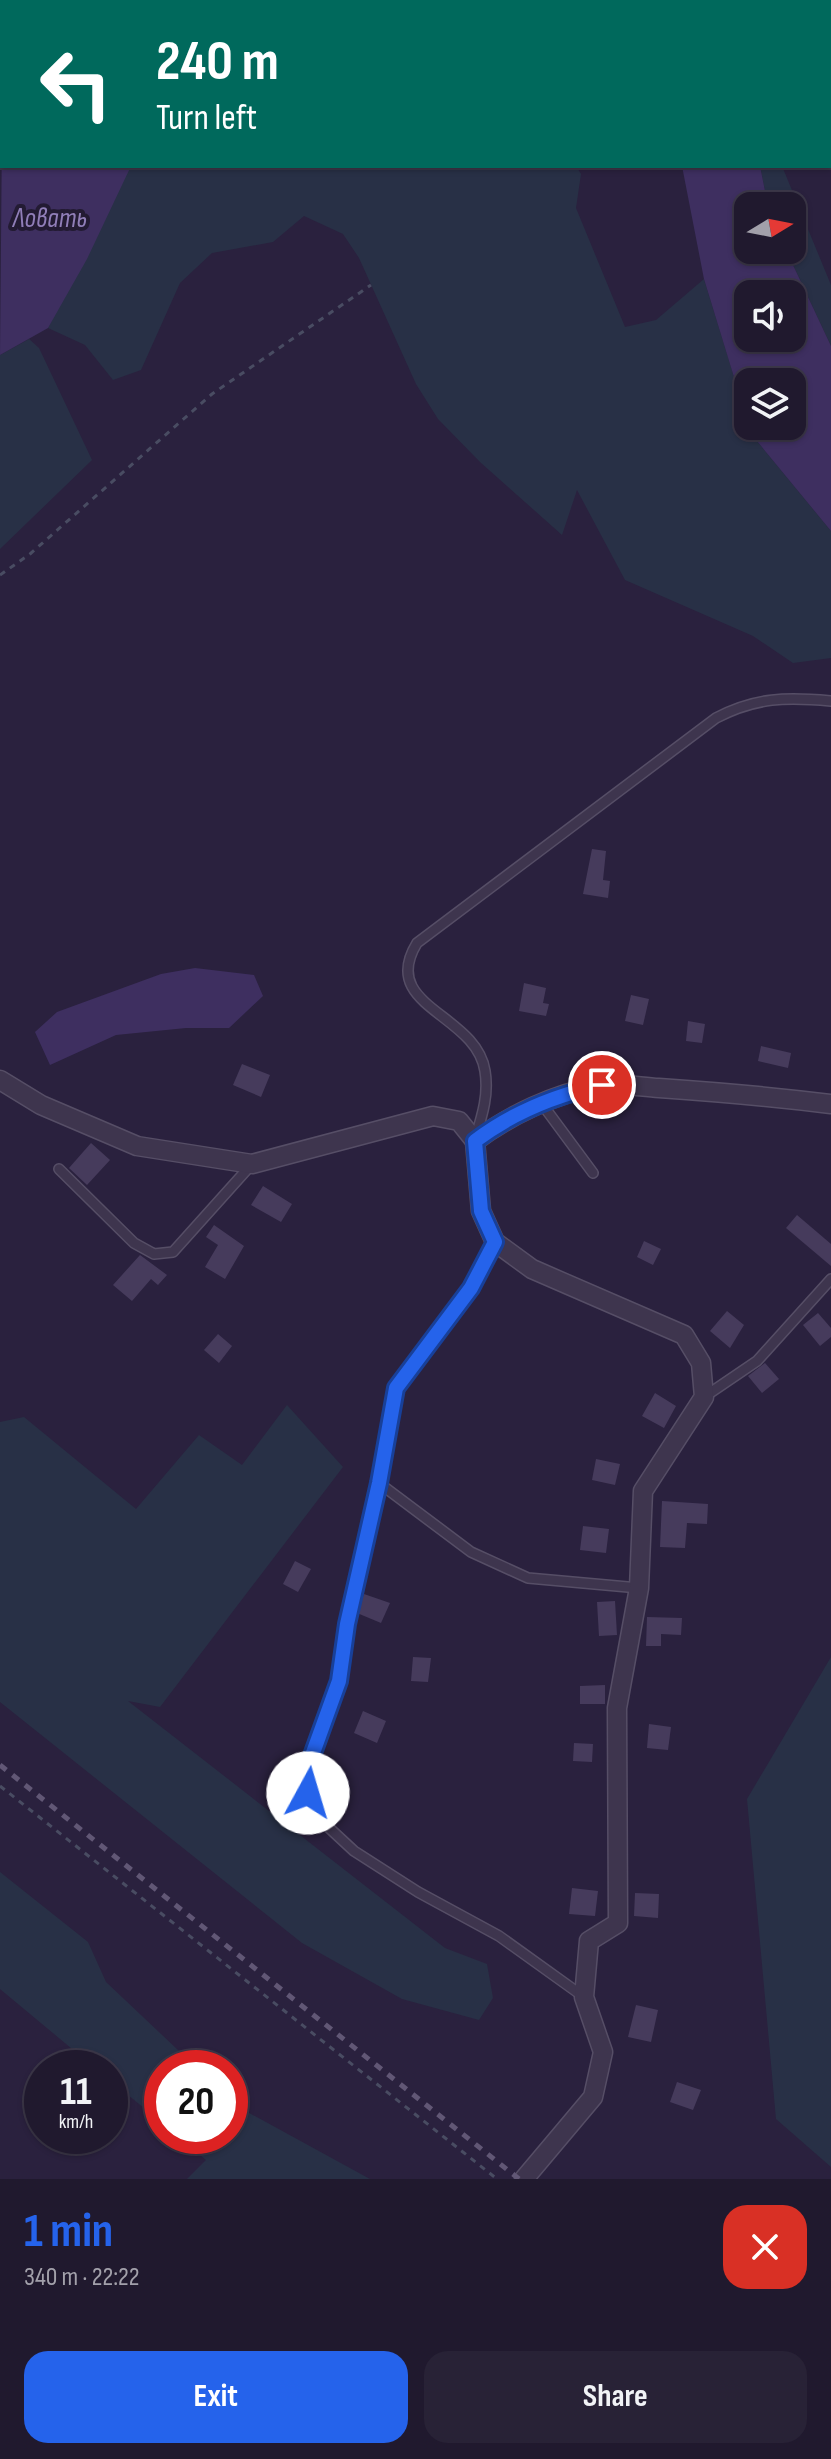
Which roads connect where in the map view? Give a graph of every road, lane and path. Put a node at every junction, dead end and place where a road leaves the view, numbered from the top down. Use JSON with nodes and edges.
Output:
{"nodes":[{"id":1,"x":371,"y":285,"type":"dead end"},
{"id":2,"x":0,"y":575,"type":"edge"},
{"id":3,"x":831,"y":701,"type":"edge"},
{"id":4,"x":0,"y":1080,"type":"edge"},
{"id":5,"x":542,"y":1104,"type":"junction"},
{"id":6,"x":831,"y":1104,"type":"edge"},
{"id":7,"x":475,"y":1141,"type":"junction"},
{"id":8,"x":252,"y":1164,"type":"junction"},
{"id":9,"x":59,"y":1169,"type":"dead end"},
{"id":10,"x":593,"y":1173,"type":"dead end"},
{"id":11,"x":495,"y":1242,"type":"junction"},
{"id":12,"x":831,"y":1279,"type":"edge"},
{"id":13,"x":704,"y":1397,"type":"junction"},
{"id":14,"x":379,"y":1483,"type":"junction"},
{"id":15,"x":639,"y":1588,"type":"junction"},
{"id":16,"x":0,"y":1786,"type":"edge"},
{"id":17,"x":584,"y":1997,"type":"junction"},
{"id":18,"x":497,"y":2179,"type":"edge"},
{"id":19,"x":524,"y":2179,"type":"edge"}],
"edges":[{"from":1,"to":2,"type":"path"},
{"from":3,"to":7,"type":"lane"},
{"from":4,"to":8,"type":"street"},
{"from":5,"to":6,"type":"street"},
{"from":5,"to":7,"type":"street"},
{"from":5,"to":10,"type":"lane"},
{"from":7,"to":8,"type":"street"},
{"from":7,"to":11,"type":"street"},
{"from":8,"to":9,"type":"lane"},
{"from":11,"to":13,"type":"street"},
{"from":11,"to":14,"type":"lane"},
{"from":12,"to":13,"type":"lane"},
{"from":13,"to":15,"type":"street"},
{"from":14,"to":15,"type":"lane"},
{"from":14,"to":17,"type":"lane"},
{"from":15,"to":17,"type":"street"},
{"from":16,"to":18,"type":"path"},
{"from":17,"to":19,"type":"street"}]}
